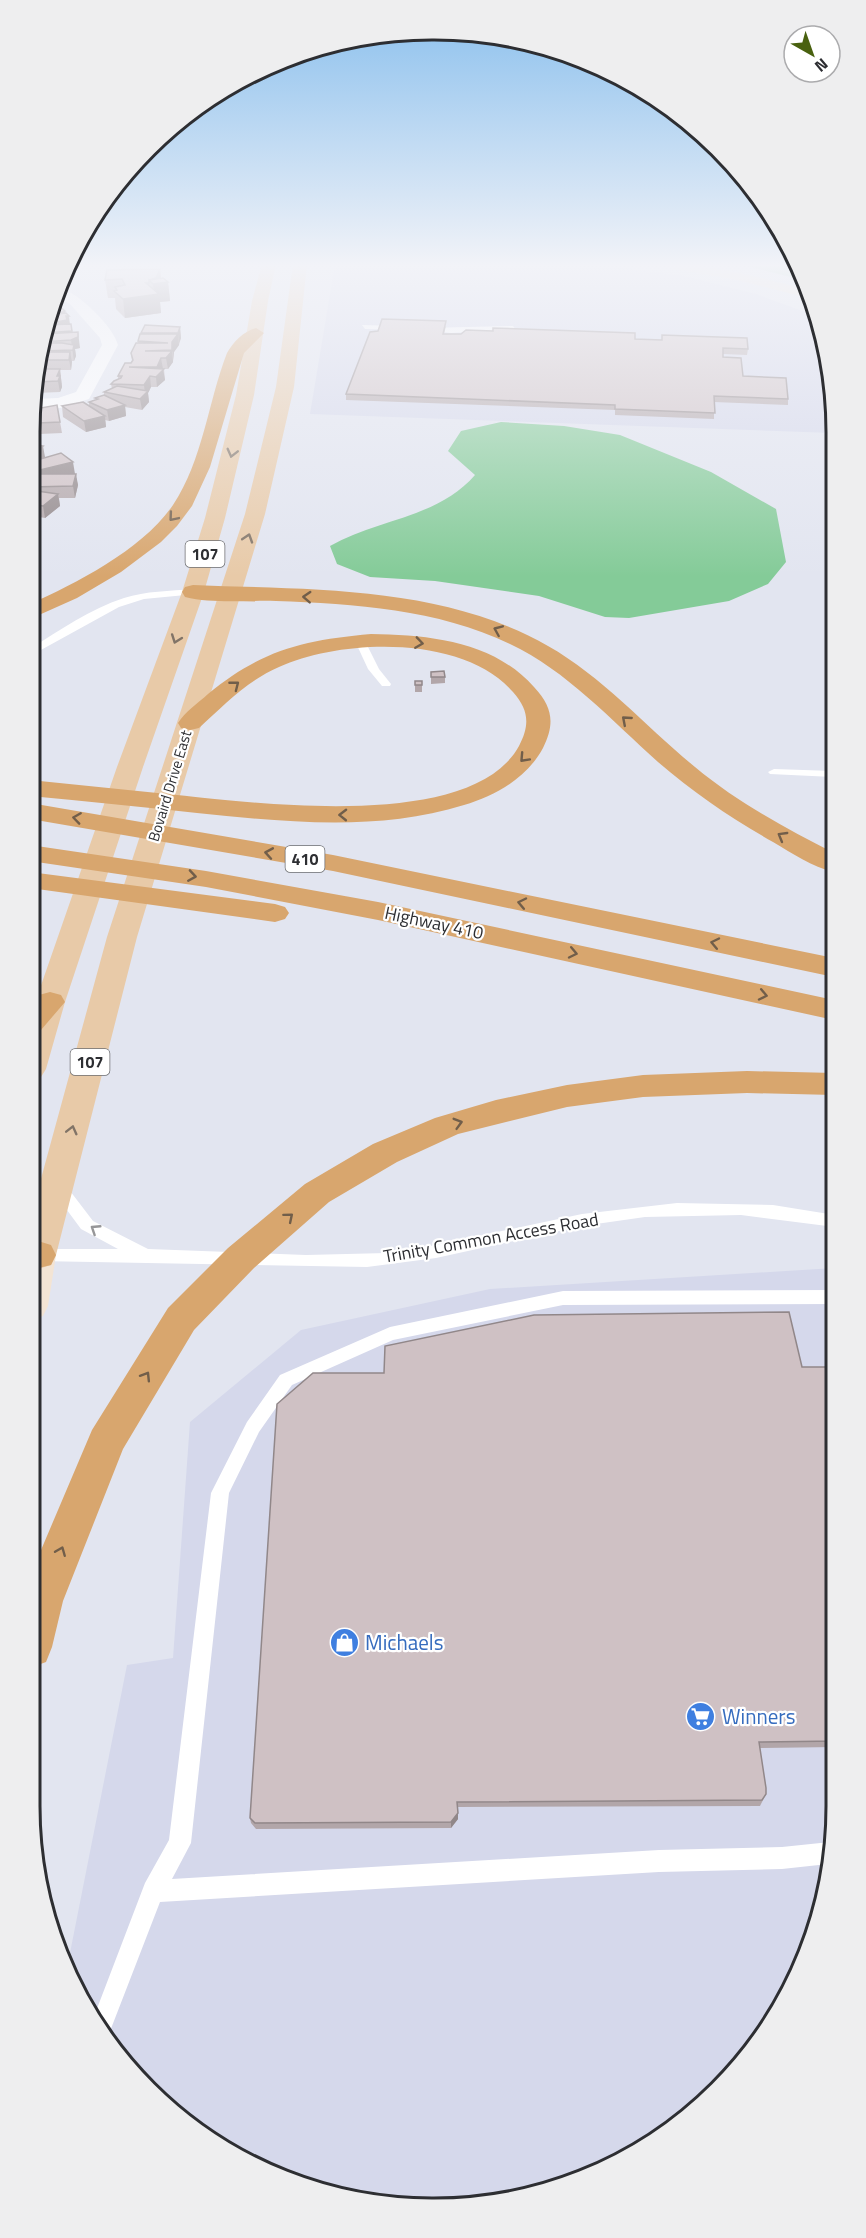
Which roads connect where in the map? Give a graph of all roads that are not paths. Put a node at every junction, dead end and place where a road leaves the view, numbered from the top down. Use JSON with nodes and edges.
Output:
{"nodes":[{"id":1,"x":97,"y":368,"type":"edge"},
{"id":2,"x":231,"y":368,"type":"edge"},
{"id":3,"x":249,"y":368,"type":"edge"},
{"id":4,"x":287,"y":368,"type":"edge"},
{"id":5,"x":41,"y":404,"type":"edge"},
{"id":6,"x":193,"y":592,"type":"junction"},
{"id":7,"x":230,"y":594,"type":"junction"},
{"id":8,"x":40,"y":607,"type":"edge"},
{"id":9,"x":360,"y":641,"type":"junction"},
{"id":10,"x":40,"y":647,"type":"edge"},
{"id":11,"x":386,"y":684,"type":"dead end"},
{"id":12,"x":190,"y":723,"type":"junction"},
{"id":13,"x":774,"y":772,"type":"dead end"},
{"id":14,"x":826,"y":774,"type":"edge"},
{"id":15,"x":40,"y":789,"type":"edge"},
{"id":16,"x":40,"y":812,"type":"edge"},
{"id":17,"x":40,"y":854,"type":"edge"},
{"id":18,"x":826,"y":860,"type":"edge"},
{"id":19,"x":40,"y":881,"type":"edge"},
{"id":20,"x":454,"y":927,"type":"junction"},
{"id":21,"x":826,"y":966,"type":"edge"},
{"id":22,"x":826,"y":1008,"type":"edge"},
{"id":23,"x":40,"y":1013,"type":"edge"},
{"id":24,"x":826,"y":1084,"type":"edge"},
{"id":25,"x":58,"y":1187,"type":"junction"},
{"id":26,"x":826,"y":1220,"type":"edge"},
{"id":27,"x":40,"y":1239,"type":"edge"},
{"id":28,"x":147,"y":1254,"type":"junction"},
{"id":29,"x":40,"y":1256,"type":"edge"},
{"id":30,"x":826,"y":1297,"type":"edge"},
{"id":31,"x":40,"y":1605,"type":"edge"},
{"id":32,"x":822,"y":1854,"type":"edge"},
{"id":33,"x":153,"y":1891,"type":"junction"},
{"id":34,"x":105,"y":2020,"type":"edge"}],
"edges":[{"from":1,"to":5,"type":"street"},
{"from":2,"to":8,"type":"highway","one_way":true},
{"from":3,"to":6,"type":"main road","number":"107","one_way":true},
{"from":7,"to":4,"type":"main road","name":"Bovaird Drive East","number":"107","one_way":true},
{"from":6,"to":7,"type":"highway"},
{"from":6,"to":10,"type":"lane"},
{"from":6,"to":23,"type":"main road","number":"107","one_way":true},
{"from":7,"to":12,"type":"main road","name":"Bovaird Drive East","number":"107"},
{"from":18,"to":7,"type":"highway","one_way":true},
{"from":9,"to":11,"type":"lane"},
{"from":12,"to":9,"type":"highway","one_way":true},
{"from":9,"to":15,"type":"highway","one_way":true},
{"from":25,"to":12,"type":"main road","name":"Bovaird Drive East","number":"107","one_way":true},
{"from":13,"to":14,"type":"lane"},
{"from":21,"to":16,"type":"highway","name":"Highway 410","number":"410","one_way":true},
{"from":17,"to":20,"type":"highway","name":"Highway 410","number":"410","one_way":true},
{"from":19,"to":20,"type":"highway"},
{"from":20,"to":22,"type":"highway","name":"Highway 410","number":"410","one_way":true},
{"from":31,"to":24,"type":"highway","one_way":true},
{"from":25,"to":27,"type":"main road","name":"Bovaird Drive East","number":"107"},
{"from":28,"to":25,"type":"lane","name":"Trinity Common Access Road","one_way":true},
{"from":26,"to":28,"type":"lane","name":"Trinity Common Access Road"},
{"from":28,"to":29,"type":"lane","name":"Trinity Common Access Road"},
{"from":30,"to":33,"type":"lane"},
{"from":32,"to":33,"type":"lane"},
{"from":33,"to":34,"type":"lane"}]}
